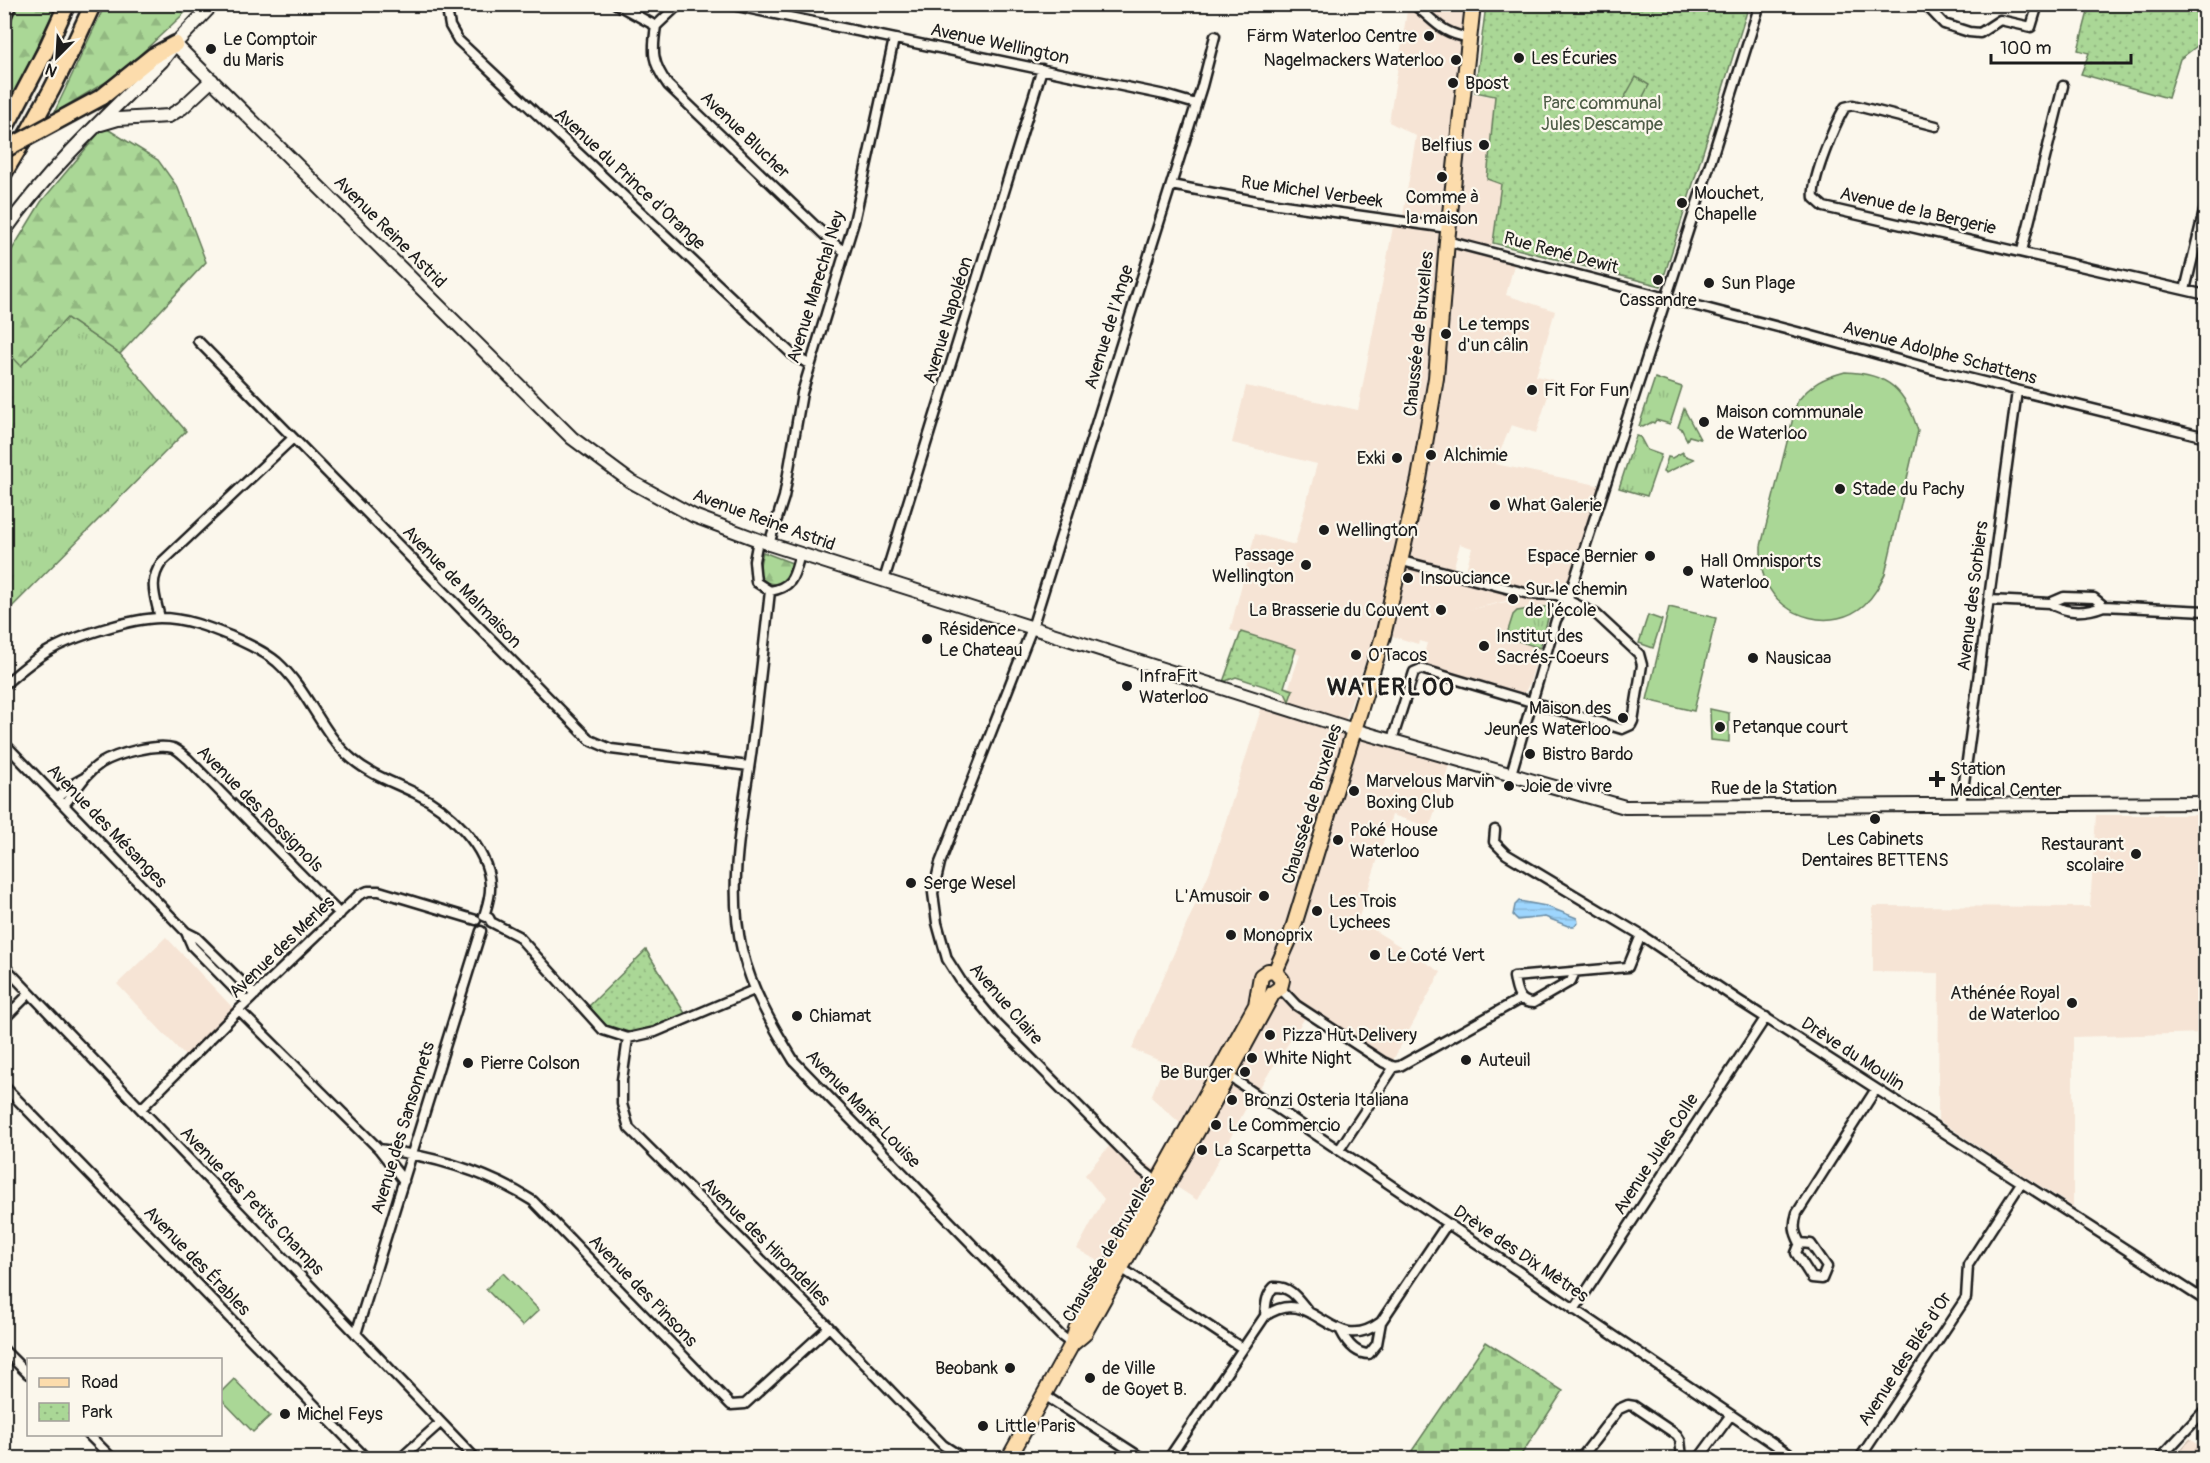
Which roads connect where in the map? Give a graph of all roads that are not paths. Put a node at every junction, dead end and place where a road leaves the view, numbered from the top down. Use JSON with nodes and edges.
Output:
{"nodes":[{"id":1,"x":12,"y":4,"type":"edge"},
{"id":2,"x":67,"y":4,"type":"edge"},
{"id":3,"x":93,"y":4,"type":"edge"},
{"id":4,"x":213,"y":4,"type":"edge"},
{"id":5,"x":446,"y":4,"type":"edge"},
{"id":6,"x":616,"y":4,"type":"edge"},
{"id":7,"x":682,"y":4,"type":"edge"},
{"id":8,"x":727,"y":4,"type":"edge"},
{"id":9,"x":1413,"y":4,"type":"edge"},
{"id":10,"x":1473,"y":4,"type":"edge"},
{"id":11,"x":1760,"y":4,"type":"edge"},
{"id":12,"x":1925,"y":4,"type":"edge"},
{"id":13,"x":2038,"y":4,"type":"edge"},
{"id":14,"x":2199,"y":4,"type":"edge"},
{"id":15,"x":2205,"y":11,"type":"edge"},
{"id":16,"x":4,"y":22,"type":"edge"},
{"id":17,"x":656,"y":26,"type":"junction"},
{"id":18,"x":1215,"y":36,"type":"dead end"},
{"id":19,"x":1470,"y":38,"type":"junction"},
{"id":20,"x":894,"y":39,"type":"junction"},
{"id":21,"x":175,"y":44,"type":"junction"},
{"id":22,"x":1042,"y":69,"type":"junction"},
{"id":23,"x":212,"y":80,"type":"junction"},
{"id":24,"x":2063,"y":86,"type":"dead end"},
{"id":25,"x":1196,"y":104,"type":"junction"},
{"id":26,"x":97,"y":125,"type":"junction"},
{"id":27,"x":1936,"y":126,"type":"dead end"},
{"id":28,"x":4,"y":130,"type":"edge"},
{"id":29,"x":4,"y":150,"type":"edge"},
{"id":30,"x":4,"y":173,"type":"edge"},
{"id":31,"x":1171,"y":185,"type":"junction"},
{"id":32,"x":2205,"y":203,"type":"edge"},
{"id":33,"x":4,"y":232,"type":"edge"},
{"id":34,"x":1447,"y":235,"type":"junction"},
{"id":35,"x":2022,"y":251,"type":"junction"},
{"id":36,"x":845,"y":252,"type":"junction"},
{"id":37,"x":2185,"y":290,"type":"junction"},
{"id":38,"x":2205,"y":295,"type":"edge"},
{"id":39,"x":1666,"y":298,"type":"junction"},
{"id":40,"x":198,"y":341,"type":"dead end"},
{"id":41,"x":810,"y":364,"type":"junction"},
{"id":42,"x":2017,"y":391,"type":"junction"},
{"id":43,"x":2205,"y":437,"type":"edge"},
{"id":44,"x":293,"y":438,"type":"junction"},
{"id":45,"x":764,"y":542,"type":"junction"},
{"id":46,"x":800,"y":554,"type":"junction"},
{"id":47,"x":1402,"y":561,"type":"junction"},
{"id":48,"x":884,"y":580,"type":"junction"},
{"id":49,"x":770,"y":591,"type":"junction"},
{"id":50,"x":1568,"y":599,"type":"junction"},
{"id":51,"x":1989,"y":600,"type":"junction"},
{"id":52,"x":2050,"y":603,"type":"junction"},
{"id":53,"x":2104,"y":606,"type":"junction"},
{"id":54,"x":2205,"y":611,"type":"edge"},
{"id":55,"x":160,"y":618,"type":"junction"},
{"id":56,"x":1032,"y":628,"type":"junction"},
{"id":57,"x":4,"y":685,"type":"edge"},
{"id":58,"x":1532,"y":703,"type":"junction"},
{"id":59,"x":1353,"y":730,"type":"junction"},
{"id":60,"x":1392,"y":740,"type":"junction"},
{"id":61,"x":4,"y":743,"type":"edge"},
{"id":62,"x":749,"y":766,"type":"junction"},
{"id":63,"x":1511,"y":774,"type":"junction"},
{"id":64,"x":84,"y":778,"type":"junction"},
{"id":65,"x":57,"y":798,"type":"junction"},
{"id":66,"x":2205,"y":803,"type":"edge"},
{"id":67,"x":64,"y":805,"type":"junction"},
{"id":68,"x":1961,"y":805,"type":"junction"},
{"id":69,"x":1495,"y":830,"type":"dead end"},
{"id":70,"x":340,"y":914,"type":"junction"},
{"id":71,"x":484,"y":920,"type":"junction"},
{"id":72,"x":482,"y":931,"type":"junction"},
{"id":73,"x":186,"y":932,"type":"junction"},
{"id":74,"x":1641,"y":935,"type":"junction"},
{"id":75,"x":4,"y":966,"type":"edge"},
{"id":76,"x":1275,"y":972,"type":"junction"},
{"id":77,"x":1575,"y":972,"type":"junction"},
{"id":78,"x":1271,"y":989,"type":"junction"},
{"id":79,"x":754,"y":990,"type":"junction"},
{"id":80,"x":30,"y":993,"type":"junction"},
{"id":81,"x":255,"y":995,"type":"junction"},
{"id":82,"x":1521,"y":999,"type":"junction"},
{"id":83,"x":247,"y":1002,"type":"junction"},
{"id":84,"x":239,"y":1010,"type":"junction"},
{"id":85,"x":1766,"y":1017,"type":"junction"},
{"id":86,"x":4,"y":1018,"type":"edge"},
{"id":87,"x":628,"y":1038,"type":"junction"},
{"id":88,"x":1237,"y":1038,"type":"junction"},
{"id":89,"x":1394,"y":1067,"type":"junction"},
{"id":90,"x":1228,"y":1076,"type":"junction"},
{"id":91,"x":1211,"y":1083,"type":"junction"},
{"id":92,"x":4,"y":1086,"type":"edge"},
{"id":93,"x":1876,"y":1089,"type":"junction"},
{"id":94,"x":141,"y":1108,"type":"junction"},
{"id":95,"x":379,"y":1149,"type":"junction"},
{"id":96,"x":1339,"y":1150,"type":"junction"},
{"id":97,"x":412,"y":1154,"type":"junction"},
{"id":98,"x":404,"y":1181,"type":"junction"},
{"id":99,"x":2021,"y":1183,"type":"junction"},
{"id":100,"x":1161,"y":1185,"type":"junction"},
{"id":101,"x":1447,"y":1224,"type":"junction"},
{"id":102,"x":1800,"y":1244,"type":"dead end"},
{"id":103,"x":1116,"y":1265,"type":"junction"},
{"id":104,"x":2205,"y":1301,"type":"edge"},
{"id":105,"x":1574,"y":1310,"type":"junction"},
{"id":106,"x":1308,"y":1311,"type":"junction"},
{"id":107,"x":1265,"y":1316,"type":"junction"},
{"id":108,"x":1381,"y":1322,"type":"junction"},
{"id":109,"x":829,"y":1327,"type":"junction"},
{"id":110,"x":1341,"y":1331,"type":"junction"},
{"id":111,"x":356,"y":1334,"type":"junction"},
{"id":112,"x":1072,"y":1344,"type":"junction"},
{"id":113,"x":1242,"y":1348,"type":"junction"},
{"id":114,"x":4,"y":1350,"type":"edge"},
{"id":115,"x":27,"y":1373,"type":"edge"},
{"id":116,"x":1044,"y":1395,"type":"junction"},
{"id":117,"x":2205,"y":1409,"type":"edge"},
{"id":118,"x":1731,"y":1416,"type":"junction"},
{"id":119,"x":440,"y":1423,"type":"junction"},
{"id":120,"x":90,"y":1436,"type":"edge"},
{"id":121,"x":943,"y":1445,"type":"junction"},
{"id":122,"x":112,"y":1458,"type":"edge"},
{"id":123,"x":366,"y":1458,"type":"edge"},
{"id":124,"x":401,"y":1458,"type":"edge"},
{"id":125,"x":475,"y":1458,"type":"edge"},
{"id":126,"x":951,"y":1458,"type":"edge"},
{"id":127,"x":963,"y":1458,"type":"edge"},
{"id":128,"x":1009,"y":1458,"type":"edge"},
{"id":129,"x":1142,"y":1458,"type":"edge"},
{"id":130,"x":1169,"y":1458,"type":"edge"},
{"id":131,"x":1581,"y":1458,"type":"edge"},
{"id":132,"x":1682,"y":1458,"type":"edge"},
{"id":133,"x":1699,"y":1458,"type":"edge"},
{"id":134,"x":1795,"y":1458,"type":"edge"},
{"id":135,"x":1860,"y":1458,"type":"edge"},
{"id":136,"x":2160,"y":1458,"type":"edge"}],
"edges":[{"from":1,"to":16,"type":"street"},
{"from":2,"to":28,"type":"highway"},
{"from":3,"to":30,"type":"highway"},
{"from":4,"to":21,"type":"street"},
{"from":5,"to":41,"type":"street","name":"Avenue du Prince d'Orange"},
{"from":6,"to":17,"type":"street"},
{"from":7,"to":17,"type":"street"},
{"from":8,"to":20,"type":"street","name":"Avenue Wellington"},
{"from":9,"to":19,"type":"street"},
{"from":10,"to":19,"type":"main road","name":"Chaussée de Bruxelles"},
{"from":11,"to":39,"type":"street"},
{"from":12,"to":13,"type":"street"},
{"from":14,"to":15,"type":"street"},
{"from":17,"to":36,"type":"street","name":"Avenue Blucher"},
{"from":18,"to":25,"type":"street","name":"Avenue de l'Ange"},
{"from":19,"to":34,"type":"main road","name":"Chaussée de Bruxelles"},
{"from":20,"to":22,"type":"street","name":"Avenue Wellington"},
{"from":20,"to":36,"type":"street","name":"Avenue Marechal Ney"},
{"from":21,"to":23,"type":"street","name":"Avenue Reine Astrid"},
{"from":21,"to":26,"type":"street"},
{"from":21,"to":29,"type":"highway","bridge":true},
{"from":22,"to":25,"type":"street","name":"Avenue Wellington"},
{"from":22,"to":48,"type":"street","name":"Avenue Napoléon"},
{"from":23,"to":26,"type":"street"},
{"from":23,"to":45,"type":"street","name":"Avenue Reine Astrid"},
{"from":24,"to":35,"type":"street"},
{"from":25,"to":31,"type":"street","name":"Avenue de l'Ange"},
{"from":26,"to":33,"type":"street"},
{"from":27,"to":35,"type":"street","name":"Avenue de la Bergerie"},
{"from":31,"to":34,"type":"street","name":"Rue Michel Verbeek"},
{"from":31,"to":56,"type":"street","name":"Avenue de l'Ange"},
{"from":32,"to":37,"type":"street"},
{"from":34,"to":39,"type":"street","name":"Rue René Dewit"},
{"from":34,"to":47,"type":"main road","name":"Chaussée de Bruxelles"},
{"from":35,"to":37,"type":"street","name":"Avenue de la Bergerie"},
{"from":36,"to":41,"type":"street","name":"Avenue Marechal Ney"},
{"from":37,"to":38,"type":"street","name":"Avenue de la Bergerie"},
{"from":39,"to":42,"type":"street","name":"Avenue Adolphe Schattens"},
{"from":39,"to":50,"type":"street"},
{"from":40,"to":44,"type":"street","name":"Avenue de Malmaison"},
{"from":41,"to":45,"type":"street","name":"Avenue Marechal Ney"},
{"from":42,"to":43,"type":"street","name":"Avenue Adolphe Schattens"},
{"from":42,"to":51,"type":"street","name":"Avenue des Sorbiers"},
{"from":44,"to":55,"type":"street"},
{"from":44,"to":62,"type":"street","name":"Avenue de Malmaison"},
{"from":45,"to":46,"type":"street","name":"Avenue Reine Astrid"},
{"from":45,"to":49,"type":"street"},
{"from":46,"to":48,"type":"street","name":"Avenue Reine Astrid"},
{"from":46,"to":49,"type":"street"},
{"from":47,"to":50,"type":"street"},
{"from":47,"to":59,"type":"main road","name":"Chaussée de Bruxelles"},
{"from":48,"to":56,"type":"street","name":"Avenue Reine Astrid"},
{"from":49,"to":62,"type":"street","name":"Avenue Marie-Louise"},
{"from":50,"to":58,"type":"street"},
{"from":50,"to":58,"type":"street"},
{"from":51,"to":52,"type":"street"},
{"from":51,"to":68,"type":"street","name":"Avenue des Sorbiers"},
{"from":52,"to":53,"type":"street"},
{"from":52,"to":53,"type":"street"},
{"from":53,"to":54,"type":"street"},
{"from":55,"to":57,"type":"street"},
{"from":55,"to":71,"type":"street"},
{"from":56,"to":59,"type":"street","name":"Avenue Reine Astrid"},
{"from":56,"to":100,"type":"street","name":"Avenue Claire"},
{"from":58,"to":60,"type":"street"},
{"from":58,"to":63,"type":"street"},
{"from":59,"to":60,"type":"street","name":"Rue de la Station"},
{"from":59,"to":76,"type":"main road","name":"Chaussée de Bruxelles"},
{"from":60,"to":63,"type":"street","name":"Rue de la Station"},
{"from":61,"to":65,"type":"street","name":"Avenue des Mésanges"},
{"from":62,"to":79,"type":"street","name":"Avenue Marie-Louise"},
{"from":63,"to":68,"type":"street","name":"Rue de la Station"},
{"from":64,"to":65,"type":"street","name":"Avenue des Rossignols"},
{"from":64,"to":67,"type":"street","name":"Avenue des Rossignols"},
{"from":64,"to":70,"type":"street","name":"Avenue des Rossignols"},
{"from":65,"to":67,"type":"street","name":"Avenue des Mésanges"},
{"from":66,"to":68,"type":"street","name":"Rue de la Station"},
{"from":67,"to":73,"type":"street","name":"Avenue des Mésanges"},
{"from":69,"to":74,"type":"street","name":"Drève du Moulin"},
{"from":70,"to":71,"type":"street","name":"Avenue des Merles"},
{"from":70,"to":81,"type":"street","name":"Avenue des Merles"},
{"from":71,"to":72,"type":"street"},
{"from":71,"to":72,"type":"street"},
{"from":71,"to":87,"type":"street","name":"Avenue des Merles"},
{"from":72,"to":97,"type":"street","name":"Avenue des Sansonnets"},
{"from":73,"to":81,"type":"street","name":"Avenue des Mésanges"},
{"from":73,"to":83,"type":"street","name":"Avenue des Mésanges"},
{"from":74,"to":77,"type":"street"},
{"from":74,"to":85,"type":"street","name":"Drève du Moulin"},
{"from":75,"to":80,"type":"street","name":"Avenue des Petits Champs"},
{"from":76,"to":78,"type":"main road"},
{"from":76,"to":78,"type":"main road","name":"Chaussée de Bruxelles"},
{"from":77,"to":82,"type":"street"},
{"from":77,"to":82,"type":"street"},
{"from":78,"to":88,"type":"main road","name":"Chaussée de Bruxelles"},
{"from":78,"to":89,"type":"street"},
{"from":78,"to":90,"type":"main road","name":"Chaussée de Bruxelles"},
{"from":79,"to":87,"type":"street"},
{"from":79,"to":112,"type":"street","name":"Avenue Marie-Louise"},
{"from":80,"to":86,"type":"street"},
{"from":80,"to":94,"type":"street","name":"Avenue des Petits Champs"},
{"from":81,"to":83,"type":"street","name":"Avenue des Merles"},
{"from":82,"to":89,"type":"street"},
{"from":83,"to":84,"type":"street","name":"Avenue des Merles"},
{"from":84,"to":94,"type":"street","name":"Avenue des Merles"},
{"from":84,"to":95,"type":"street"},
{"from":85,"to":93,"type":"street","name":"Drève du Moulin"},
{"from":85,"to":105,"type":"street","name":"Avenue Jules Colle"},
{"from":87,"to":109,"type":"street","name":"Avenue des Hirondelles"},
{"from":88,"to":90,"type":"main road","name":"Chaussée de Bruxelles"},
{"from":88,"to":91,"type":"main road","name":"Chaussée de Bruxelles"},
{"from":89,"to":96,"type":"street"},
{"from":90,"to":91,"type":"main road"},
{"from":90,"to":96,"type":"street","name":"Drève des Dix Mètres"},
{"from":90,"to":100,"type":"main road","name":"Chaussée de Bruxelles"},
{"from":91,"to":100,"type":"main road","name":"Chaussée de Bruxelles"},
{"from":92,"to":123,"type":"street","name":"Avenue des Érables"},
{"from":93,"to":99,"type":"street","name":"Drève du Moulin"},
{"from":93,"to":102,"type":"street"},
{"from":94,"to":111,"type":"street","name":"Avenue des Petits Champs"},
{"from":95,"to":97,"type":"street"},
{"from":95,"to":98,"type":"street"},
{"from":96,"to":101,"type":"street","name":"Drève des Dix Mètres"},
{"from":97,"to":98,"type":"street","name":"Avenue des Sansonnets"},
{"from":97,"to":109,"type":"street","name":"Avenue des Pinsons"},
{"from":98,"to":111,"type":"street","name":"Avenue des Sansonnets"},
{"from":99,"to":104,"type":"street","name":"Drève du Moulin"},
{"from":99,"to":135,"type":"street","name":"Avenue des Blés d'Or"},
{"from":100,"to":103,"type":"main road","name":"Chaussée de Bruxelles"},
{"from":101,"to":105,"type":"street","name":"Drève des Dix Mètres"},
{"from":101,"to":108,"type":"street"},
{"from":103,"to":112,"type":"main road","name":"Chaussée de Bruxelles"},
{"from":103,"to":113,"type":"street"},
{"from":105,"to":118,"type":"street","name":"Drève des Dix Mètres"},
{"from":106,"to":107,"type":"street"},
{"from":106,"to":107,"type":"street"},
{"from":106,"to":110,"type":"street"},
{"from":107,"to":113,"type":"street"},
{"from":108,"to":110,"type":"street"},
{"from":108,"to":110,"type":"street"},
{"from":109,"to":121,"type":"street","name":"Avenue des Hirondelles"},
{"from":111,"to":119,"type":"street","name":"Avenue des Petits Champs"},
{"from":112,"to":116,"type":"main road","name":"Chaussée de Bruxelles"},
{"from":113,"to":130,"type":"street"},
{"from":114,"to":115,"type":"street"},
{"from":116,"to":128,"type":"main road","name":"Chaussée de Bruxelles"},
{"from":116,"to":129,"type":"street"},
{"from":117,"to":136,"type":"street"},
{"from":118,"to":133,"type":"street"},
{"from":118,"to":134,"type":"street","name":"Drève des Dix Mètres"},
{"from":119,"to":124,"type":"street"},
{"from":119,"to":125,"type":"street","name":"Avenue des Petits Champs"},
{"from":120,"to":122,"type":"street"},
{"from":121,"to":126,"type":"street","name":"Avenue des Hirondelles"},
{"from":121,"to":127,"type":"street","name":"Avenue des Hirondelles"},
{"from":131,"to":132,"type":"street"}]}
